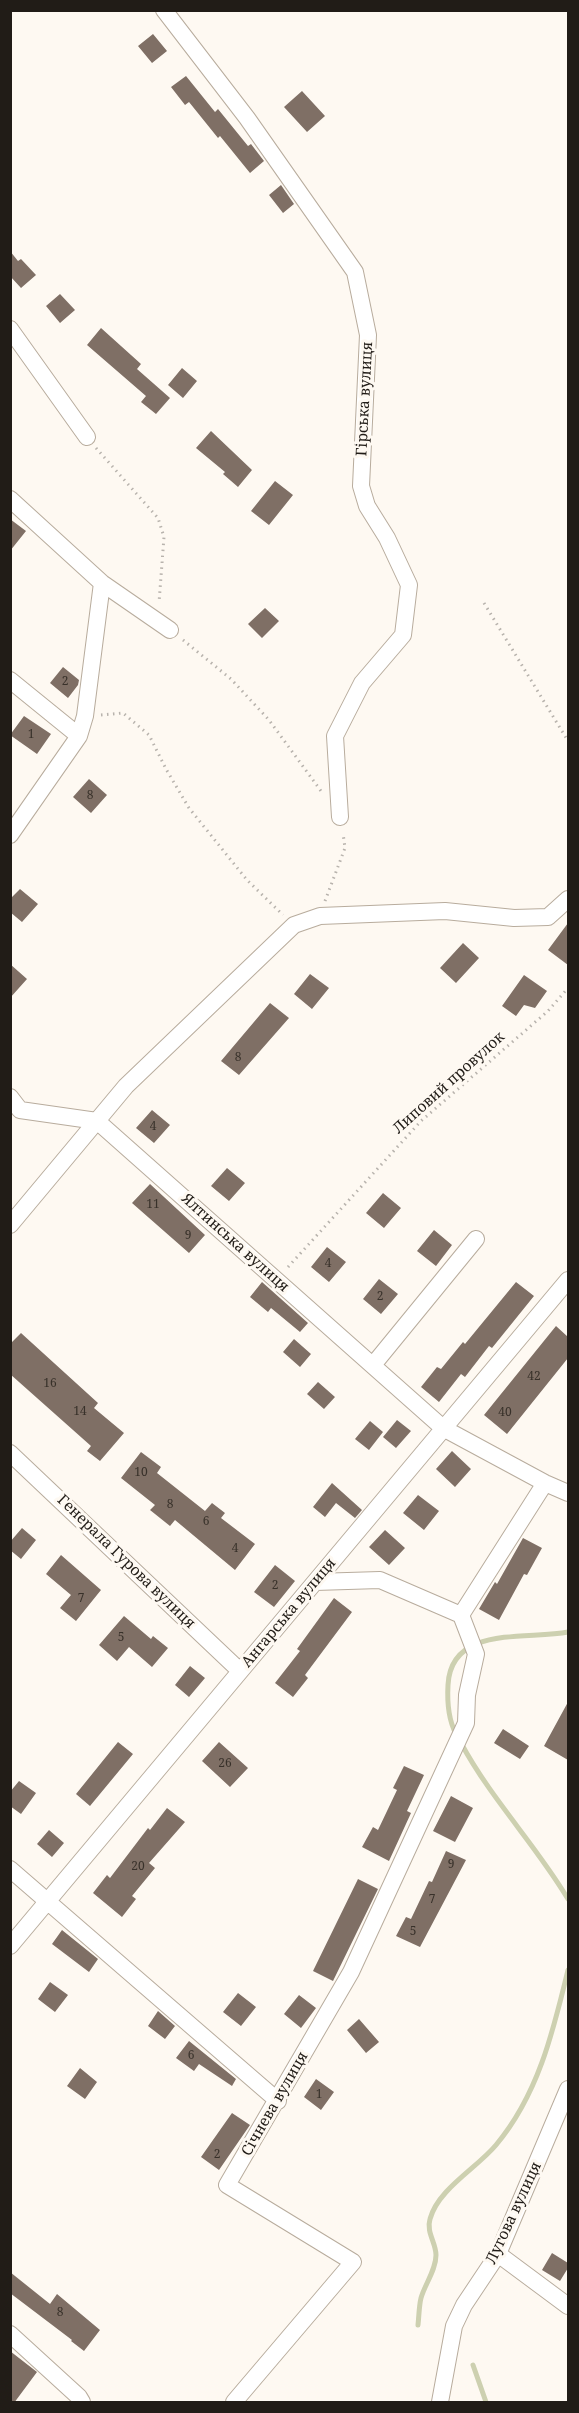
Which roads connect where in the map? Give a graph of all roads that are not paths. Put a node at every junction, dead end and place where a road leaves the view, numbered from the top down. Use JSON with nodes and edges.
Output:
{"nodes":[{"id":1,"x":164,"y":10,"type":"edge"},
{"id":2,"x":10,"y":329,"type":"edge"},
{"id":3,"x":87,"y":437,"type":"road end"},
{"id":4,"x":10,"y":499,"type":"edge"},
{"id":5,"x":102,"y":583,"type":"junction"},
{"id":6,"x":170,"y":630,"type":"road end"},
{"id":7,"x":10,"y":681,"type":"edge"},
{"id":8,"x":79,"y":736,"type":"junction"},
{"id":9,"x":340,"y":818,"type":"road end"},
{"id":10,"x":10,"y":835,"type":"edge"},
{"id":11,"x":568,"y":899,"type":"edge"},
{"id":12,"x":10,"y":1097,"type":"edge"},
{"id":13,"x":97,"y":1121,"type":"junction"},
{"id":14,"x":10,"y":1225,"type":"edge"},
{"id":15,"x":476,"y":1239,"type":"dead end"},
{"id":16,"x":568,"y":1280,"type":"edge"},
{"id":17,"x":373,"y":1365,"type":"junction"},
{"id":18,"x":443,"y":1428,"type":"junction"},
{"id":19,"x":10,"y":1453,"type":"edge"},
{"id":20,"x":546,"y":1483,"type":"junction"},
{"id":21,"x":568,"y":1493,"type":"edge"},
{"id":22,"x":315,"y":1582,"type":"junction"},
{"id":23,"x":464,"y":1623,"type":"junction"},
{"id":24,"x":240,"y":1671,"type":"junction"},
{"id":25,"x":10,"y":1869,"type":"edge"},
{"id":26,"x":48,"y":1902,"type":"junction"},
{"id":27,"x":10,"y":1946,"type":"edge"},
{"id":28,"x":568,"y":2090,"type":"edge"},
{"id":29,"x":278,"y":2101,"type":"junction"},
{"id":30,"x":498,"y":2254,"type":"junction"},
{"id":31,"x":568,"y":2306,"type":"edge"},
{"id":32,"x":10,"y":2334,"type":"edge"},
{"id":33,"x":82,"y":2403,"type":"edge"},
{"id":34,"x":234,"y":2403,"type":"edge"},
{"id":35,"x":440,"y":2403,"type":"edge"}],
"edges":[{"from":1,"to":9,"type":"street","name":"Гірська вулиця"},
{"from":2,"to":3,"type":"street"},
{"from":4,"to":5,"type":"street"},
{"from":5,"to":6,"type":"street"},
{"from":5,"to":8,"type":"street"},
{"from":7,"to":8,"type":"street"},
{"from":8,"to":10,"type":"street"},
{"from":11,"to":13,"type":"street"},
{"from":12,"to":13,"type":"street"},
{"from":13,"to":14,"type":"street"},
{"from":13,"to":17,"type":"street","name":"Ялтинська вулиця"},
{"from":15,"to":17,"type":"street"},
{"from":16,"to":18,"type":"street","name":"Ангарська вулиця"},
{"from":17,"to":18,"type":"street","name":"Ялтинська вулиця"},
{"from":18,"to":20,"type":"street","name":"Ялтинська вулиця"},
{"from":18,"to":22,"type":"street","name":"Ангарська вулиця"},
{"from":19,"to":24,"type":"street","name":"Генерала Гурова вулиця"},
{"from":20,"to":21,"type":"street","name":"Ялтинська вулиця"},
{"from":20,"to":23,"type":"street"},
{"from":22,"to":23,"type":"street"},
{"from":22,"to":24,"type":"street","name":"Ангарська вулиця"},
{"from":23,"to":29,"type":"street","name":"Січнева вулиця"},
{"from":24,"to":26,"type":"street","name":"Ангарська вулиця"},
{"from":25,"to":26,"type":"street"},
{"from":26,"to":27,"type":"street","name":"Ангарська вулиця"},
{"from":26,"to":29,"type":"street"},
{"from":28,"to":30,"type":"street","name":"Лугова вулиця"},
{"from":29,"to":34,"type":"street","name":"Січнева вулиця"},
{"from":30,"to":31,"type":"street"},
{"from":30,"to":35,"type":"street","name":"Лугова вулиця"},
{"from":32,"to":33,"type":"street"}]}
